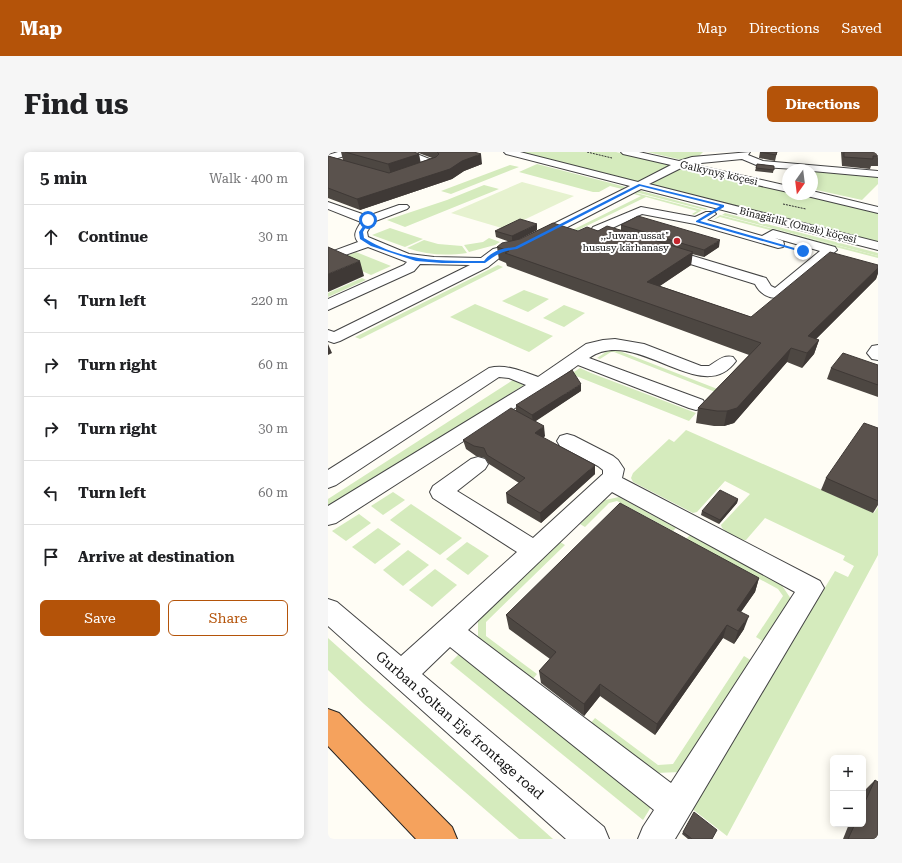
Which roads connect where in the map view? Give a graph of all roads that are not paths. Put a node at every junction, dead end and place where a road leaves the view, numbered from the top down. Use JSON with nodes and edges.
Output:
{"nodes":[{"id":1,"x":348,"y":152,"type":"edge"},
{"id":2,"x":403,"y":152,"type":"edge"},
{"id":3,"x":509,"y":152,"type":"edge"},
{"id":4,"x":626,"y":152,"type":"edge"},
{"id":5,"x":744,"y":154,"type":"edge"},
{"id":6,"x":499,"y":158,"type":"dead end"},
{"id":7,"x":328,"y":160,"type":"edge"},
{"id":8,"x":543,"y":160,"type":"junction"},
{"id":9,"x":681,"y":164,"type":"junction"},
{"id":10,"x":342,"y":165,"type":"edge"},
{"id":11,"x":405,"y":174,"type":"edge"},
{"id":12,"x":878,"y":174,"type":"edge"},
{"id":13,"x":639,"y":185,"type":"junction"},
{"id":14,"x":782,"y":188,"type":"edge"},
{"id":15,"x":818,"y":196,"type":"edge"},
{"id":16,"x":328,"y":205,"type":"edge"},
{"id":17,"x":723,"y":206,"type":"junction"},
{"id":18,"x":403,"y":207,"type":"dead end"},
{"id":19,"x":878,"y":210,"type":"edge"},
{"id":20,"x":368,"y":220,"type":"junction"},
{"id":21,"x":697,"y":221,"type":"junction"},
{"id":22,"x":764,"y":240,"type":"junction"},
{"id":23,"x":368,"y":242,"type":"junction"},
{"id":24,"x":634,"y":242,"type":"edge"},
{"id":25,"x":649,"y":246,"type":"edge"},
{"id":26,"x":878,"y":246,"type":"edge"},
{"id":27,"x":803,"y":251,"type":"dead end"},
{"id":28,"x":328,"y":257,"type":"edge"},
{"id":29,"x":821,"y":258,"type":"junction"},
{"id":30,"x":416,"y":260,"type":"junction"},
{"id":31,"x":485,"y":262,"type":"junction"},
{"id":32,"x":835,"y":262,"type":"edge"},
{"id":33,"x":328,"y":305,"type":"edge"},
{"id":34,"x":328,"y":334,"type":"edge"},
{"id":35,"x":878,"y":350,"type":"edge"},
{"id":36,"x":878,"y":355,"type":"edge"},
{"id":37,"x":577,"y":359,"type":"junction"},
{"id":38,"x":728,"y":361,"type":"dead end"},
{"id":39,"x":540,"y":384,"type":"junction"},
{"id":40,"x":696,"y":404,"type":"dead end"},
{"id":41,"x":567,"y":441,"type":"dead end"},
{"id":42,"x":478,"y":464,"type":"dead end"},
{"id":43,"x":328,"y":480,"type":"edge"},
{"id":44,"x":610,"y":481,"type":"junction"},
{"id":45,"x":328,"y":517,"type":"edge"},
{"id":46,"x":534,"y":551,"type":"junction"},
{"id":47,"x":328,"y":610,"type":"edge"},
{"id":48,"x":449,"y":631,"type":"junction"},
{"id":49,"x":402,"y":674,"type":"junction"},
{"id":50,"x":328,"y":724,"type":"edge"},
{"id":51,"x":675,"y":806,"type":"junction"},
{"id":52,"x":440,"y":839,"type":"edge"},
{"id":53,"x":592,"y":839,"type":"edge"},
{"id":54,"x":654,"y":839,"type":"edge"}],
"edges":[{"from":1,"to":7,"type":"street"},
{"from":2,"to":11,"type":"street"},
{"from":3,"to":8,"type":"street","name":"Binagärlik (Omsk) köçesi"},
{"from":4,"to":9,"type":"street","name":"Galkynyş köçesi"},
{"from":5,"to":9,"type":"street"},
{"from":5,"to":12,"type":"street"},
{"from":6,"to":8,"type":"street"},
{"from":7,"to":10,"type":"street"},
{"from":8,"to":13,"type":"street","name":"Binagärlik (Omsk) köçesi"},
{"from":9,"to":13,"type":"street"},
{"from":9,"to":14,"type":"street","name":"Galkynyş köçesi"},
{"from":13,"to":17,"type":"street","name":"Binagärlik (Omsk) köçesi"},
{"from":13,"to":31,"type":"street"},
{"from":15,"to":19,"type":"street"},
{"from":16,"to":20,"type":"street"},
{"from":17,"to":21,"type":"street"},
{"from":17,"to":26,"type":"street","name":"Binagärlik (Omsk) köçesi"},
{"from":18,"to":20,"type":"street"},
{"from":20,"to":23,"type":"street"},
{"from":21,"to":22,"type":"street"},
{"from":21,"to":24,"type":"street"},
{"from":22,"to":27,"type":"street"},
{"from":22,"to":29,"type":"street"},
{"from":23,"to":28,"type":"street"},
{"from":23,"to":30,"type":"street"},
{"from":25,"to":29,"type":"street"},
{"from":29,"to":32,"type":"street"},
{"from":30,"to":31,"type":"street"},
{"from":30,"to":33,"type":"street"},
{"from":31,"to":34,"type":"street"},
{"from":35,"to":36,"type":"street"},
{"from":37,"to":38,"type":"street"},
{"from":37,"to":39,"type":"street"},
{"from":37,"to":40,"type":"street"},
{"from":39,"to":43,"type":"street"},
{"from":39,"to":45,"type":"street"},
{"from":41,"to":44,"type":"street"},
{"from":42,"to":46,"type":"street"},
{"from":44,"to":46,"type":"street"},
{"from":44,"to":51,"type":"street"},
{"from":46,"to":48,"type":"street"},
{"from":47,"to":49,"type":"street","name":"Gurban Soltan Eje frontage road"},
{"from":48,"to":49,"type":"street"},
{"from":48,"to":51,"type":"street"},
{"from":49,"to":53,"type":"street","name":"Gurban Soltan Eje frontage road"},
{"from":50,"to":52,"type":"highway"},
{"from":51,"to":54,"type":"street"}]}
